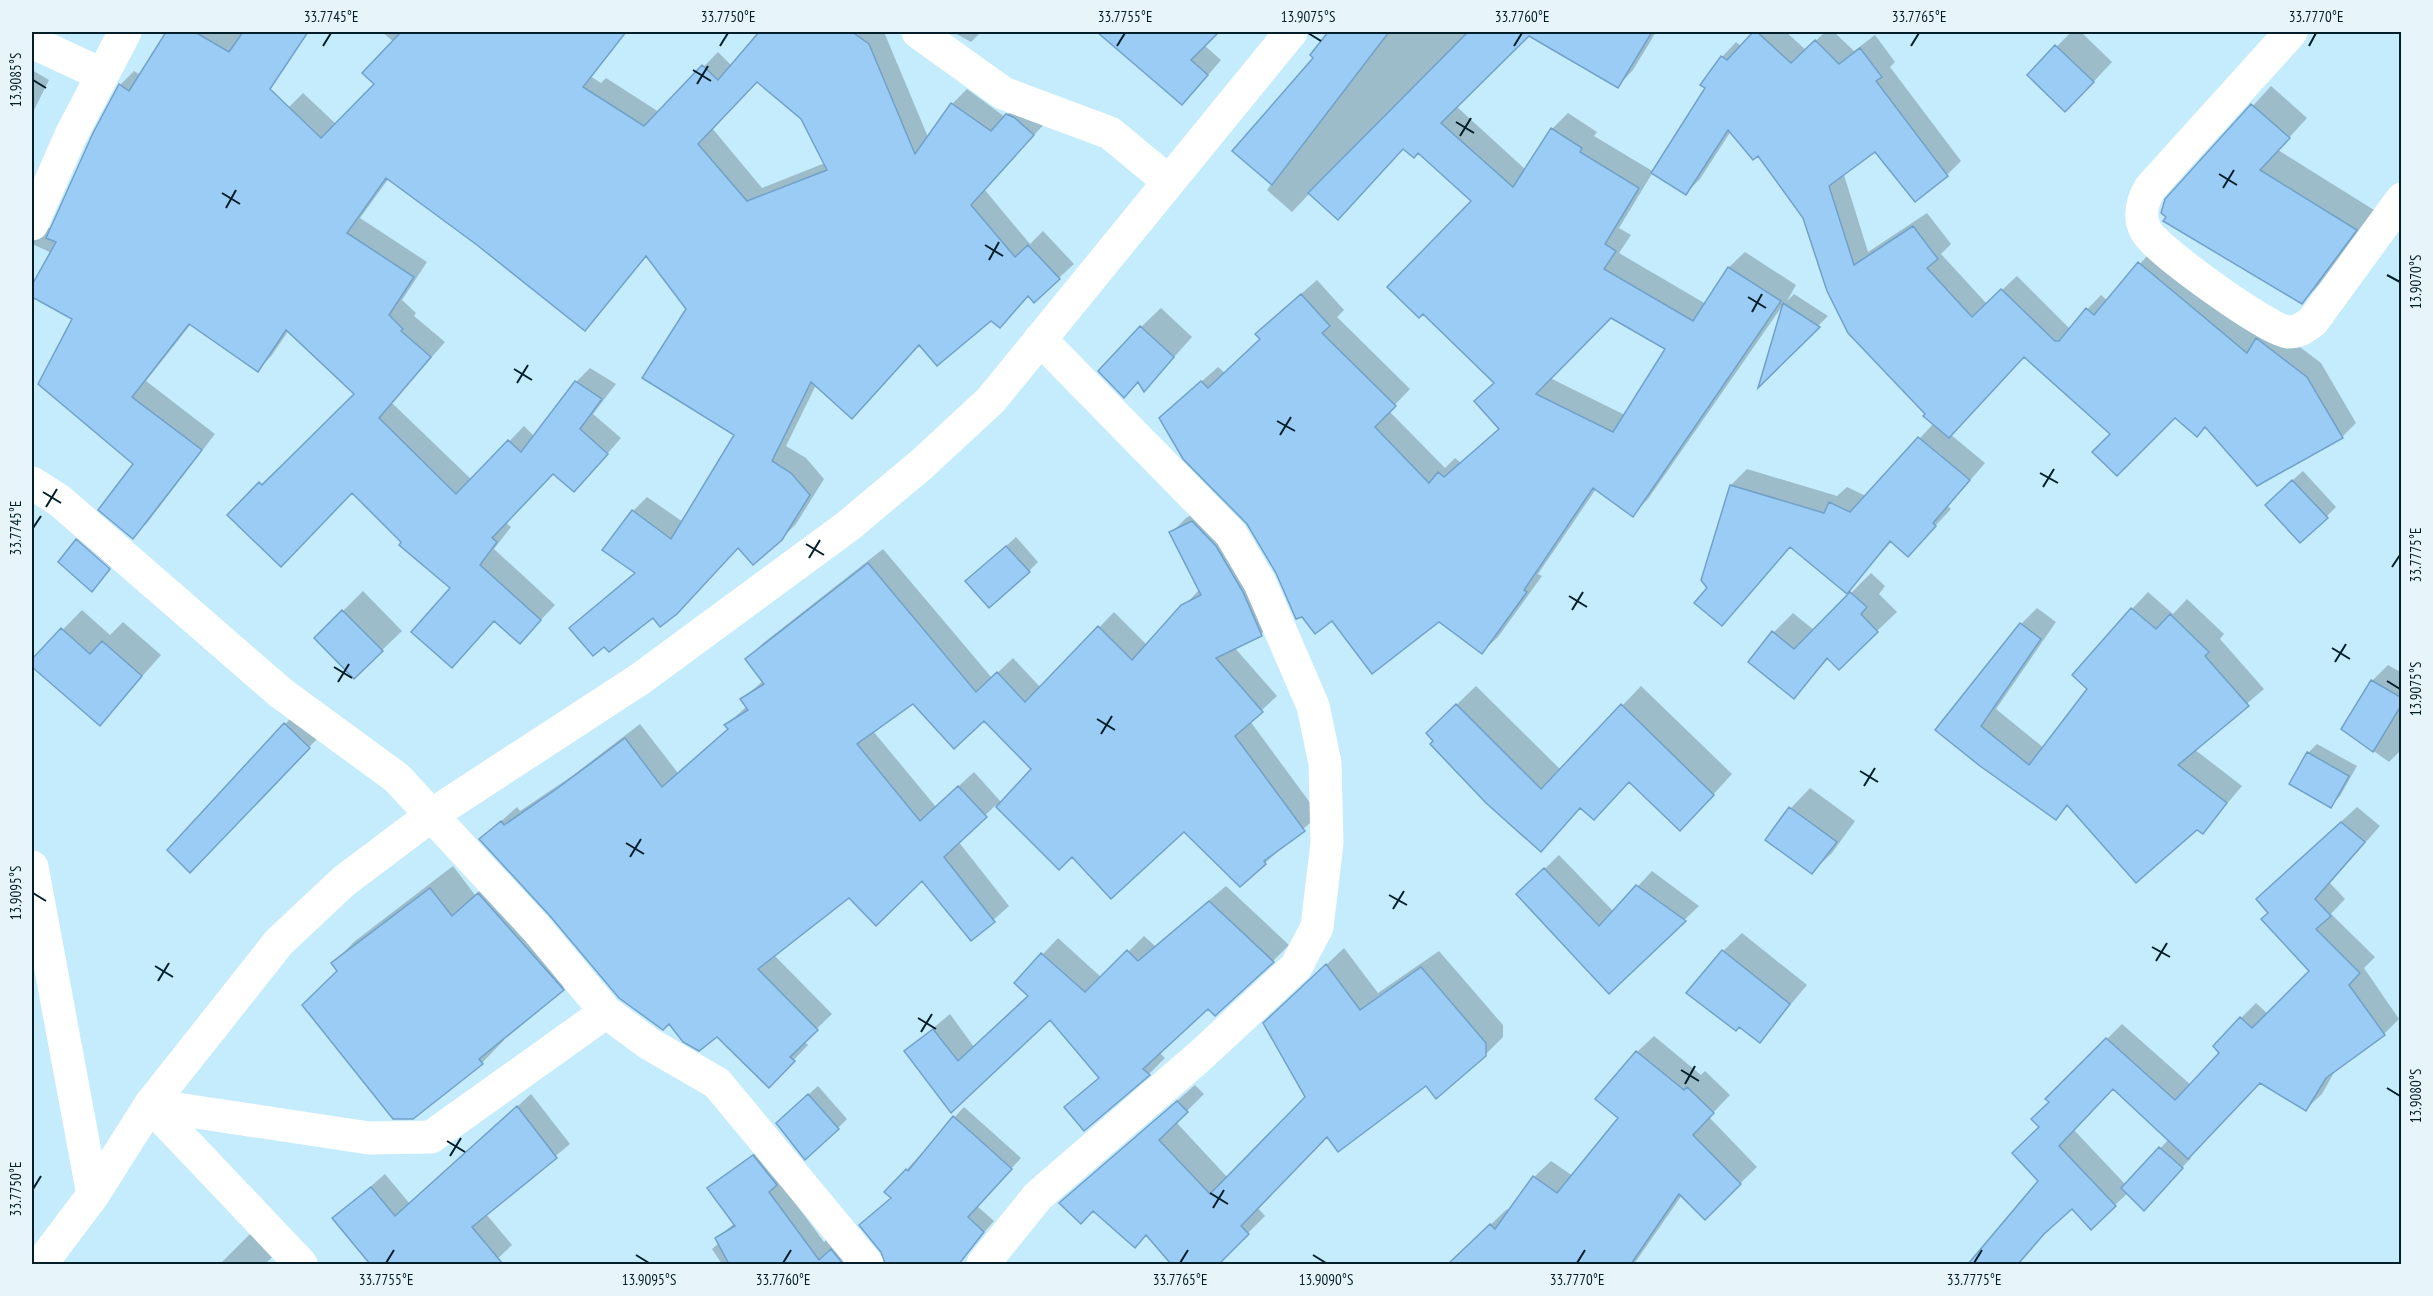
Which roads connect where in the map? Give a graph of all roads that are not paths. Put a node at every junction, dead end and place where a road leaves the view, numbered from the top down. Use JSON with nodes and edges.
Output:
{"nodes":[{"id":1,"x":125,"y":32,"type":"edge"},
{"id":2,"x":918,"y":32,"type":"edge"},
{"id":3,"x":1291,"y":32,"type":"edge"},
{"id":4,"x":2291,"y":32,"type":"edge"},
{"id":5,"x":46,"y":41,"type":"edge"},
{"id":6,"x":101,"y":74,"type":"junction"},
{"id":7,"x":1168,"y":182,"type":"junction"},
{"id":8,"x":2402,"y":199,"type":"edge"},
{"id":9,"x":32,"y":224,"type":"edge"},
{"id":10,"x":1040,"y":339,"type":"junction"},
{"id":11,"x":32,"y":483,"type":"edge"},
{"id":12,"x":433,"y":814,"type":"junction"},
{"id":13,"x":32,"y":867,"type":"edge"},
{"id":14,"x":606,"y":1012,"type":"junction"},
{"id":15,"x":150,"y":1105,"type":"junction"},
{"id":16,"x":93,"y":1195,"type":"junction"},
{"id":17,"x":41,"y":1264,"type":"edge"},
{"id":18,"x":301,"y":1264,"type":"edge"},
{"id":19,"x":867,"y":1264,"type":"edge"},
{"id":20,"x":983,"y":1264,"type":"edge"}],
"edges":[{"from":1,"to":6,"type":"street"},
{"from":2,"to":7,"type":"street"},
{"from":3,"to":7,"type":"street"},
{"from":4,"to":8,"type":"street"},
{"from":5,"to":6,"type":"street"},
{"from":6,"to":9,"type":"street"},
{"from":7,"to":10,"type":"street"},
{"from":10,"to":12,"type":"street"},
{"from":10,"to":20,"type":"street"},
{"from":11,"to":12,"type":"street"},
{"from":12,"to":14,"type":"street"},
{"from":12,"to":15,"type":"street"},
{"from":13,"to":16,"type":"street"},
{"from":14,"to":15,"type":"street"},
{"from":14,"to":19,"type":"street"},
{"from":15,"to":16,"type":"street"},
{"from":15,"to":18,"type":"street"},
{"from":16,"to":17,"type":"street"}]}
